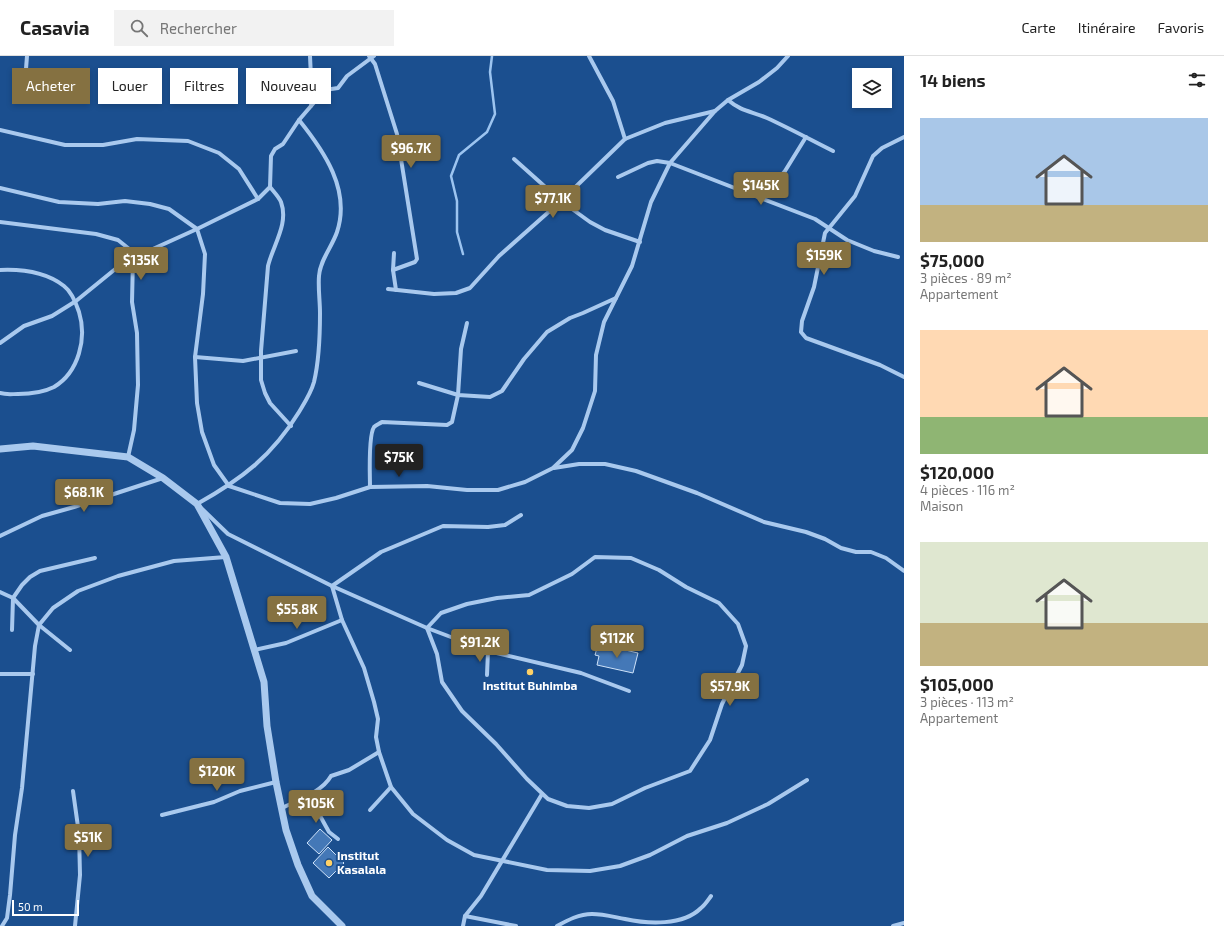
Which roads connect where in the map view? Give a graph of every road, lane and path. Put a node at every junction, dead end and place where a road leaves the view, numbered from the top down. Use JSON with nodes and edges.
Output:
{"nodes":[{"id":1,"x":27,"y":56,"type":"edge"},
{"id":2,"x":310,"y":56,"type":"edge"},
{"id":3,"x":589,"y":56,"type":"edge"},
{"id":4,"x":788,"y":56,"type":"edge"},
{"id":5,"x":372,"y":57,"type":"edge"},
{"id":6,"x":26,"y":68,"type":"edge"},
{"id":7,"x":728,"y":100,"type":"junction"},
{"id":8,"x":311,"y":106,"type":"junction"},
{"id":9,"x":715,"y":111,"type":"junction"},
{"id":10,"x":300,"y":120,"type":"junction"},
{"id":11,"x":0,"y":130,"type":"edge"},
{"id":12,"x":806,"y":137,"type":"junction"},
{"id":13,"x":904,"y":137,"type":"edge"},
{"id":14,"x":625,"y":139,"type":"junction"},
{"id":15,"x":833,"y":152,"type":"dead end"},
{"id":16,"x":514,"y":159,"type":"dead end"},
{"id":17,"x":670,"y":163,"type":"junction"},
{"id":18,"x":618,"y":177,"type":"dead end"},
{"id":19,"x":270,"y":187,"type":"junction"},
{"id":20,"x":0,"y":188,"type":"edge"},
{"id":21,"x":762,"y":198,"type":"junction"},
{"id":22,"x":258,"y":199,"type":"junction"},
{"id":23,"x":561,"y":201,"type":"junction"},
{"id":24,"x":0,"y":222,"type":"edge"},
{"id":25,"x":829,"y":228,"type":"junction"},
{"id":26,"x":198,"y":229,"type":"junction"},
{"id":27,"x":640,"y":242,"type":"junction"},
{"id":28,"x":394,"y":253,"type":"dead end"},
{"id":29,"x":898,"y":257,"type":"dead end"},
{"id":30,"x":133,"y":258,"type":"junction"},
{"id":31,"x":0,"y":270,"type":"edge"},
{"id":32,"x":393,"y":270,"type":"junction"},
{"id":33,"x":388,"y":289,"type":"dead end"},
{"id":34,"x":396,"y":290,"type":"junction"},
{"id":35,"x":616,"y":297,"type":"junction"},
{"id":36,"x":76,"y":301,"type":"junction"},
{"id":37,"x":467,"y":323,"type":"dead end"},
{"id":38,"x":0,"y":343,"type":"edge"},
{"id":39,"x":296,"y":351,"type":"dead end"},
{"id":40,"x":195,"y":357,"type":"junction"},
{"id":41,"x":261,"y":357,"type":"junction"},
{"id":42,"x":904,"y":377,"type":"edge"},
{"id":43,"x":419,"y":383,"type":"dead end"},
{"id":44,"x":0,"y":393,"type":"edge"},
{"id":45,"x":458,"y":395,"type":"junction"},
{"id":46,"x":290,"y":426,"type":"junction"},
{"id":47,"x":0,"y":449,"type":"edge"},
{"id":48,"x":128,"y":457,"type":"junction"},
{"id":49,"x":553,"y":468,"type":"junction"},
{"id":50,"x":163,"y":478,"type":"junction"},
{"id":51,"x":229,"y":486,"type":"junction"},
{"id":52,"x":370,"y":487,"type":"junction"},
{"id":53,"x":197,"y":504,"type":"junction"},
{"id":54,"x":521,"y":515,"type":"dead end"},
{"id":55,"x":0,"y":536,"type":"edge"},
{"id":56,"x":226,"y":557,"type":"junction"},
{"id":57,"x":95,"y":558,"type":"dead end"},
{"id":58,"x":904,"y":571,"type":"edge"},
{"id":59,"x":332,"y":586,"type":"junction"},
{"id":60,"x":0,"y":592,"type":"edge"},
{"id":61,"x":13,"y":598,"type":"junction"},
{"id":62,"x":342,"y":620,"type":"junction"},
{"id":63,"x":39,"y":625,"type":"junction"},
{"id":64,"x":427,"y":628,"type":"junction"},
{"id":65,"x":12,"y":630,"type":"dead end"},
{"id":66,"x":70,"y":650,"type":"dead end"},
{"id":67,"x":254,"y":650,"type":"junction"},
{"id":68,"x":488,"y":652,"type":"junction"},
{"id":69,"x":0,"y":674,"type":"edge"},
{"id":70,"x":33,"y":674,"type":"junction"},
{"id":71,"x":487,"y":675,"type":"dead end"},
{"id":72,"x":629,"y":691,"type":"dead end"},
{"id":73,"x":379,"y":752,"type":"junction"},
{"id":74,"x":807,"y":780,"type":"dead end"},
{"id":75,"x":276,"y":782,"type":"junction"},
{"id":76,"x":391,"y":787,"type":"junction"},
{"id":77,"x":73,"y":791,"type":"dead end"},
{"id":78,"x":308,"y":794,"type":"junction"},
{"id":79,"x":542,"y":794,"type":"junction"},
{"id":80,"x":282,"y":808,"type":"junction"},
{"id":81,"x":370,"y":810,"type":"dead end"},
{"id":82,"x":162,"y":815,"type":"dead end"},
{"id":83,"x":338,"y":839,"type":"dead end"},
{"id":84,"x":502,"y":861,"type":"junction"},
{"id":85,"x":711,"y":896,"type":"dead end"},
{"id":86,"x":465,"y":916,"type":"junction"},
{"id":87,"x":904,"y":923,"type":"edge"},
{"id":88,"x":2,"y":926,"type":"edge"},
{"id":89,"x":75,"y":926,"type":"edge"},
{"id":90,"x":342,"y":926,"type":"edge"},
{"id":91,"x":463,"y":926,"type":"edge"},
{"id":92,"x":516,"y":926,"type":"edge"},
{"id":93,"x":557,"y":926,"type":"edge"},
{"id":94,"x":894,"y":926,"type":"edge"}],
"edges":[{"from":1,"to":6,"type":"street"},
{"from":2,"to":8,"type":"street"},
{"from":3,"to":14,"type":"street"},
{"from":4,"to":7,"type":"street"},
{"from":5,"to":8,"type":"street"},
{"from":5,"to":32,"type":"street"},
{"from":7,"to":9,"type":"street"},
{"from":7,"to":12,"type":"street"},
{"from":8,"to":10,"type":"street"},
{"from":9,"to":14,"type":"street"},
{"from":9,"to":17,"type":"street"},
{"from":10,"to":19,"type":"street"},
{"from":10,"to":46,"type":"street"},
{"from":11,"to":22,"type":"street"},
{"from":12,"to":15,"type":"street"},
{"from":12,"to":21,"type":"street"},
{"from":13,"to":25,"type":"street"},
{"from":14,"to":23,"type":"street"},
{"from":16,"to":23,"type":"street"},
{"from":17,"to":18,"type":"street"},
{"from":17,"to":21,"type":"street"},
{"from":17,"to":27,"type":"street"},
{"from":19,"to":22,"type":"street"},
{"from":19,"to":41,"type":"street"},
{"from":20,"to":26,"type":"street"},
{"from":21,"to":25,"type":"street"},
{"from":22,"to":26,"type":"street"},
{"from":23,"to":27,"type":"street"},
{"from":23,"to":34,"type":"street"},
{"from":24,"to":30,"type":"street"},
{"from":25,"to":29,"type":"street"},
{"from":25,"to":42,"type":"street"},
{"from":26,"to":30,"type":"street"},
{"from":26,"to":40,"type":"street"},
{"from":27,"to":35,"type":"street"},
{"from":28,"to":32,"type":"street"},
{"from":30,"to":36,"type":"street"},
{"from":30,"to":48,"type":"street"},
{"from":31,"to":36,"type":"street"},
{"from":32,"to":34,"type":"street"},
{"from":33,"to":34,"type":"street"},
{"from":35,"to":45,"type":"street"},
{"from":35,"to":49,"type":"street"},
{"from":36,"to":38,"type":"street"},
{"from":36,"to":44,"type":"street"},
{"from":37,"to":45,"type":"street"},
{"from":39,"to":41,"type":"street"},
{"from":40,"to":41,"type":"street"},
{"from":40,"to":51,"type":"street"},
{"from":41,"to":46,"type":"street"},
{"from":43,"to":45,"type":"street"},
{"from":45,"to":52,"type":"street"},
{"from":46,"to":51,"type":"street"},
{"from":47,"to":48,"type":"street"},
{"from":48,"to":50,"type":"street"},
{"from":49,"to":52,"type":"street"},
{"from":49,"to":58,"type":"street"},
{"from":50,"to":53,"type":"street"},
{"from":50,"to":55,"type":"street"},
{"from":51,"to":52,"type":"street"},
{"from":51,"to":53,"type":"street"},
{"from":53,"to":56,"type":"street"},
{"from":53,"to":59,"type":"street"},
{"from":54,"to":59,"type":"street"},
{"from":56,"to":63,"type":"street"},
{"from":56,"to":67,"type":"street"},
{"from":57,"to":61,"type":"street"},
{"from":59,"to":62,"type":"street"},
{"from":59,"to":64,"type":"street"},
{"from":60,"to":61,"type":"street"},
{"from":61,"to":63,"type":"street"},
{"from":61,"to":65,"type":"street"},
{"from":62,"to":67,"type":"street"},
{"from":62,"to":73,"type":"street"},
{"from":63,"to":66,"type":"street"},
{"from":63,"to":70,"type":"street"},
{"from":64,"to":68,"type":"street"},
{"from":64,"to":79,"type":"street"},
{"from":64,"to":79,"type":"street"},
{"from":67,"to":75,"type":"street"},
{"from":68,"to":71,"type":"street"},
{"from":68,"to":72,"type":"street"},
{"from":69,"to":70,"type":"street"},
{"from":70,"to":88,"type":"street"},
{"from":73,"to":76,"type":"street"},
{"from":73,"to":78,"type":"street"},
{"from":74,"to":84,"type":"street"},
{"from":75,"to":80,"type":"street"},
{"from":75,"to":82,"type":"street"},
{"from":76,"to":81,"type":"street"},
{"from":76,"to":84,"type":"street"},
{"from":77,"to":89,"type":"street"},
{"from":78,"to":80,"type":"street"},
{"from":78,"to":83,"type":"street"},
{"from":79,"to":84,"type":"street"},
{"from":80,"to":90,"type":"street"},
{"from":84,"to":86,"type":"street"},
{"from":85,"to":93,"type":"street"},
{"from":86,"to":91,"type":"street"},
{"from":86,"to":92,"type":"street"},
{"from":87,"to":94,"type":"street"}]}
